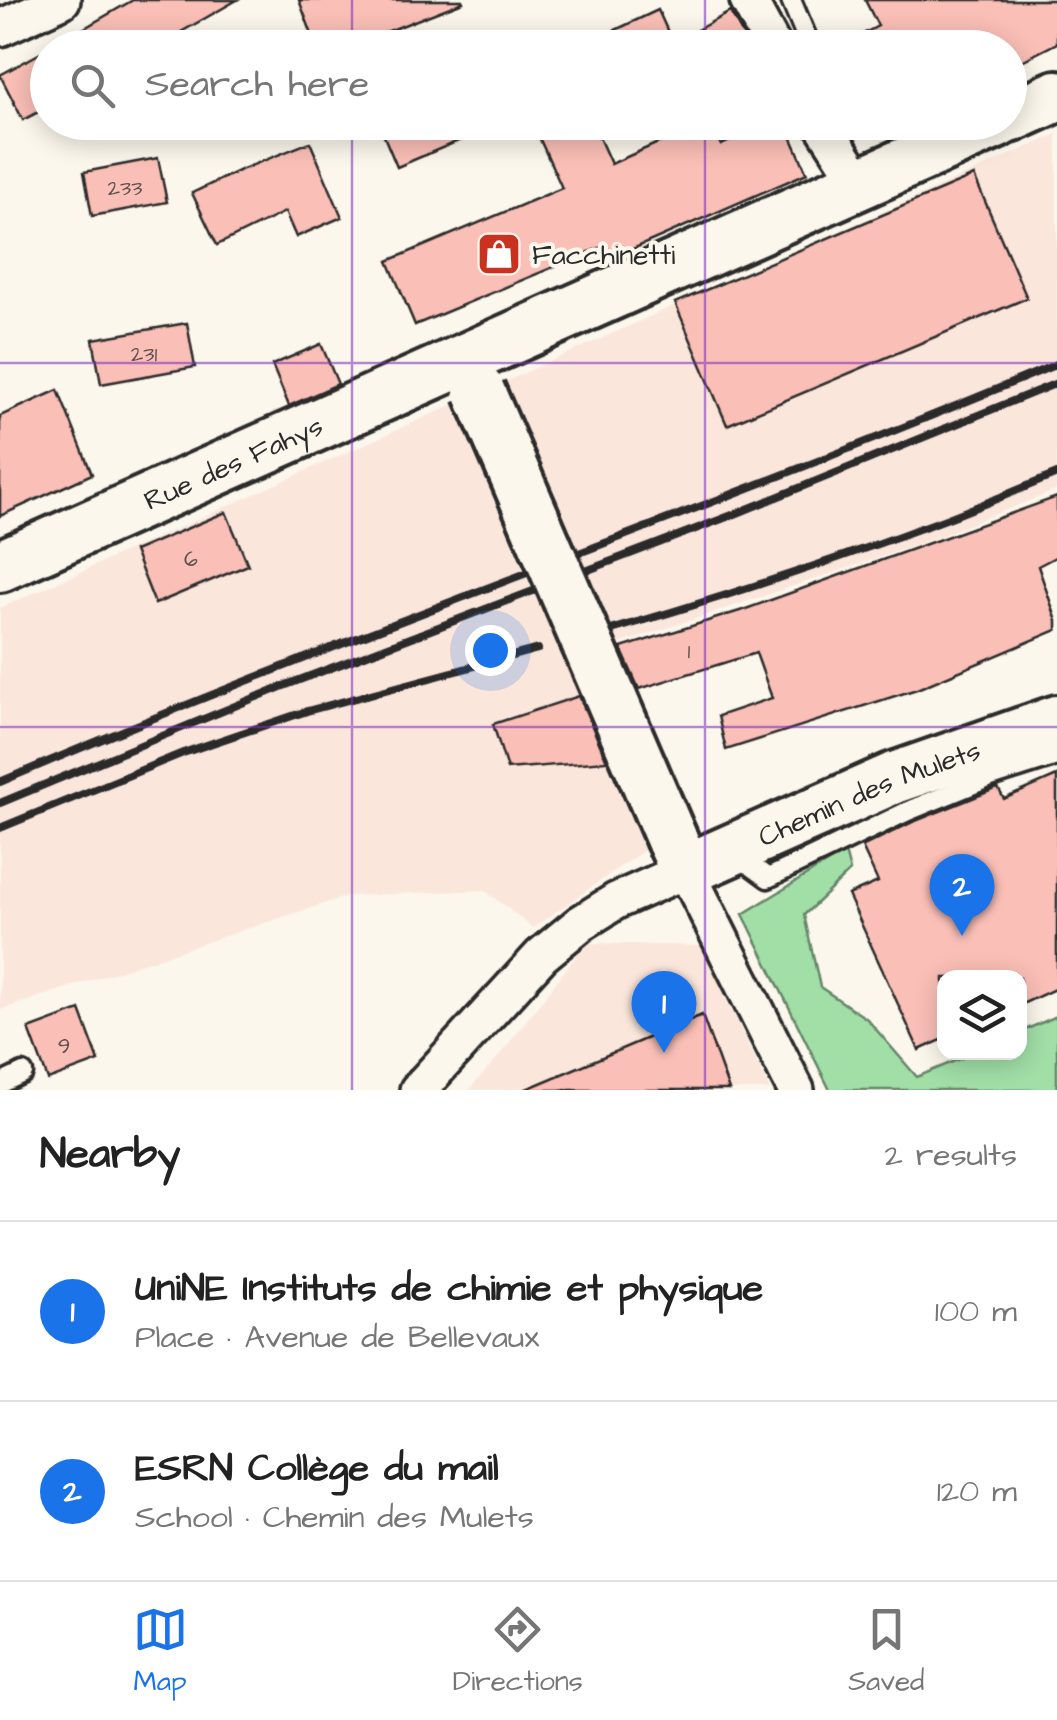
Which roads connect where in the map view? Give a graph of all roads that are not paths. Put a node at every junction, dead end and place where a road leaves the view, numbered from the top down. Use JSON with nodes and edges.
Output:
{"nodes":[{"id":1,"x":62,"y":0,"type":"edge"},
{"id":2,"x":748,"y":0,"type":"edge"},
{"id":3,"x":790,"y":0,"type":"edge"},
{"id":4,"x":0,"y":28,"type":"edge"},
{"id":5,"x":764,"y":30,"type":"edge"},
{"id":6,"x":803,"y":30,"type":"edge"},
{"id":7,"x":1057,"y":96,"type":"edge"},
{"id":8,"x":1027,"y":110,"type":"edge"},
{"id":9,"x":876,"y":140,"type":"edge"},
{"id":10,"x":842,"y":145,"type":"edge"},
{"id":11,"x":472,"y":375,"type":"junction"},
{"id":12,"x":0,"y":566,"type":"edge"},
{"id":13,"x":1057,"y":721,"type":"edge"},
{"id":14,"x":1057,"y":756,"type":"edge"},
{"id":15,"x":736,"y":848,"type":"junction"},
{"id":16,"x":679,"y":855,"type":"junction"},
{"id":17,"x":23,"y":1073,"type":"dead end"},
{"id":18,"x":0,"y":1084,"type":"edge"},
{"id":19,"x":418,"y":1090,"type":"edge"},
{"id":20,"x":796,"y":1090,"type":"edge"}],
"edges":[{"from":1,"to":4,"type":"street"},
{"from":2,"to":5,"type":"street"},
{"from":3,"to":6,"type":"lane"},
{"from":7,"to":8,"type":"main road"},
{"from":9,"to":10,"type":"main road","name":"Rue des Fahys"},
{"from":10,"to":11,"type":"main road","name":"Rue des Fahys"},
{"from":11,"to":12,"type":"main road","name":"Rue des Fahys"},
{"from":11,"to":16,"type":"main road","bridge":true},
{"from":13,"to":15,"type":"main road","name":"Chemin des Mulets"},
{"from":14,"to":15,"type":"lane"},
{"from":15,"to":16,"type":"main road","name":"Chemin des Mulets"},
{"from":16,"to":19,"type":"street"},
{"from":16,"to":20,"type":"street"},
{"from":17,"to":18,"type":"lane"}]}
